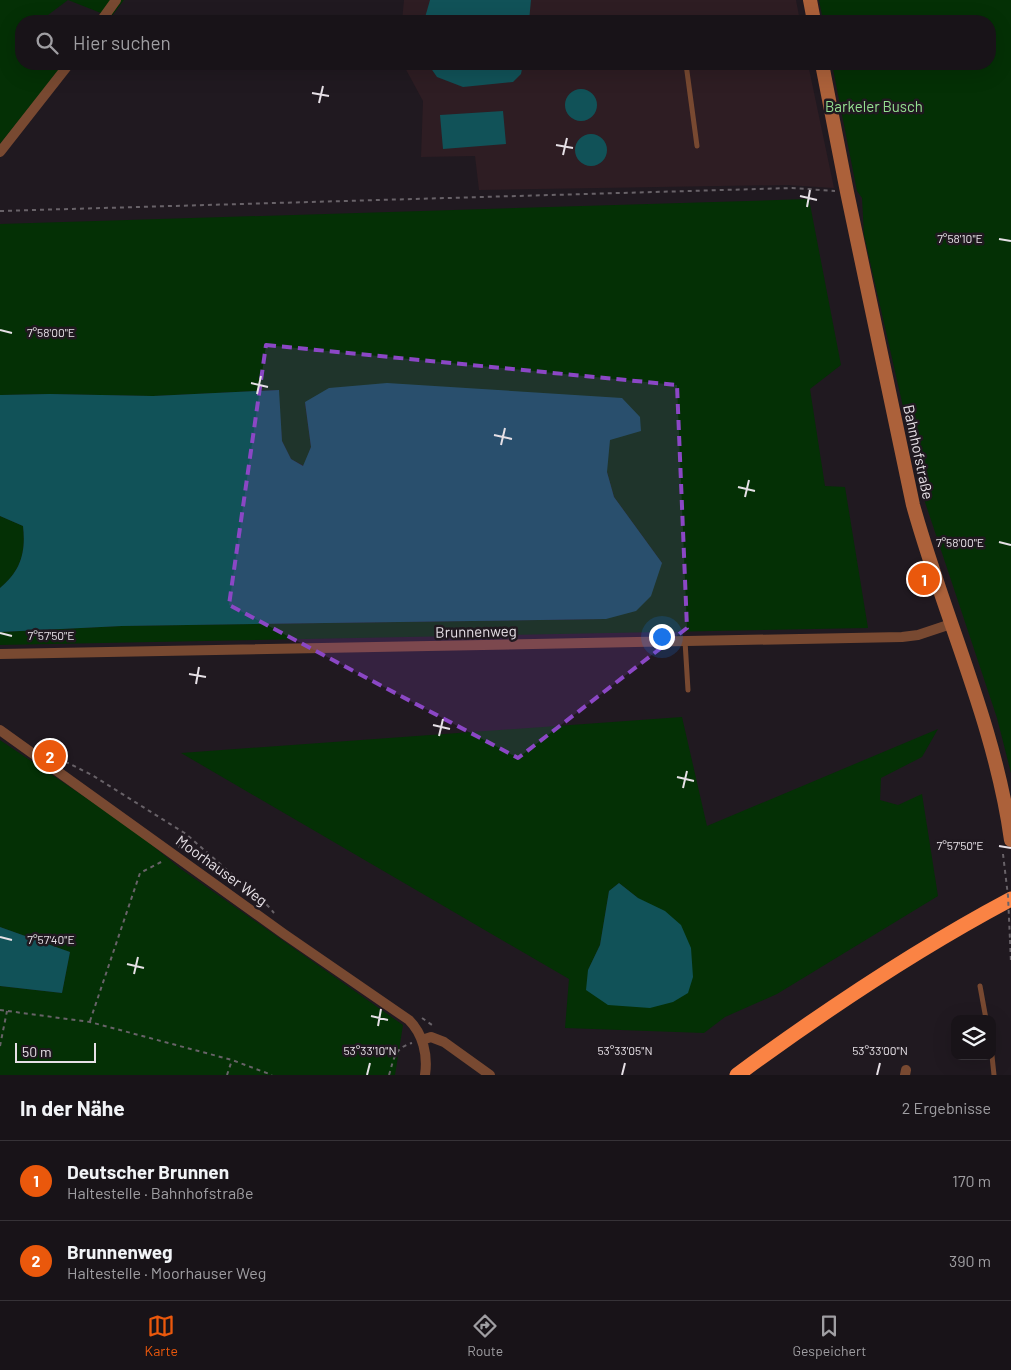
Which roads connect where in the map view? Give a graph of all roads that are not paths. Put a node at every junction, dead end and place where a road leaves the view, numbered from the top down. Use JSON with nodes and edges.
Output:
{"nodes":[{"id":1,"x":116,"y":0,"type":"edge"},
{"id":2,"x":810,"y":0,"type":"edge"},
{"id":3,"x":105,"y":15,"type":"edge"},
{"id":4,"x":813,"y":15,"type":"edge"},
{"id":5,"x":64,"y":70,"type":"edge"},
{"id":6,"x":687,"y":70,"type":"edge"},
{"id":7,"x":823,"y":70,"type":"edge"},
{"id":8,"x":697,"y":146,"type":"dead end"},
{"id":9,"x":0,"y":152,"type":"edge"},
{"id":10,"x":951,"y":624,"type":"junction"},
{"id":11,"x":685,"y":641,"type":"junction"},
{"id":12,"x":0,"y":654,"type":"edge"},
{"id":13,"x":688,"y":690,"type":"dead end"},
{"id":14,"x":0,"y":730,"type":"edge"},
{"id":15,"x":1011,"y":840,"type":"edge"},
{"id":16,"x":1011,"y":899,"type":"edge"},
{"id":17,"x":980,"y":986,"type":"dead end"},
{"id":18,"x":985,"y":1015,"type":"edge"},
{"id":19,"x":422,"y":1040,"type":"junction"},
{"id":20,"x":992,"y":1060,"type":"edge"},
{"id":21,"x":425,"y":1075,"type":"edge"},
{"id":22,"x":490,"y":1075,"type":"edge"},
{"id":23,"x":736,"y":1075,"type":"edge"},
{"id":24,"x":994,"y":1075,"type":"edge"}],
"edges":[{"from":1,"to":3,"type":"street"},
{"from":2,"to":4,"type":"street"},
{"from":5,"to":9,"type":"street"},
{"from":6,"to":8,"type":"lane"},
{"from":7,"to":10,"type":"street","name":"Bahnhofstraße"},
{"from":10,"to":11,"type":"street","name":"Brunnenweg"},
{"from":10,"to":15,"type":"street","name":"Bahnhofstraße"},
{"from":11,"to":12,"type":"street","name":"Brunnenweg"},
{"from":11,"to":13,"type":"lane"},
{"from":14,"to":19,"type":"street","name":"Moorhauser Weg"},
{"from":16,"to":23,"type":"highway"},
{"from":17,"to":18,"type":"lane"},
{"from":19,"to":21,"type":"street","name":"Moorhauser Weg"},
{"from":19,"to":22,"type":"street"},
{"from":20,"to":24,"type":"lane"}]}
